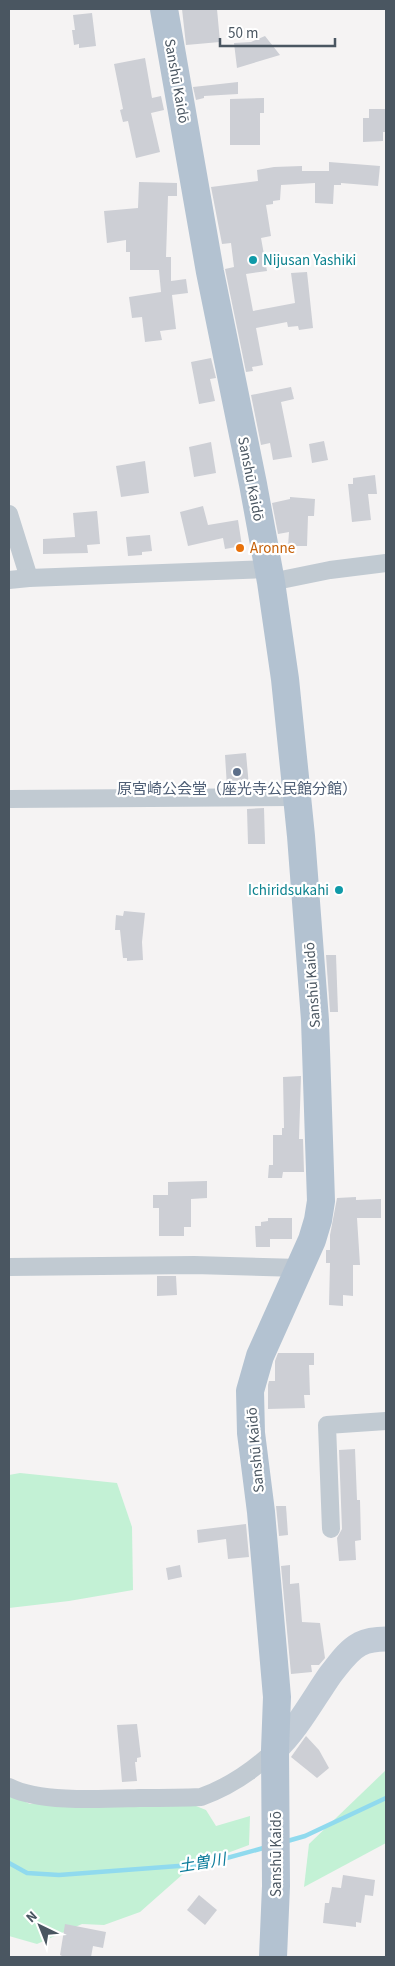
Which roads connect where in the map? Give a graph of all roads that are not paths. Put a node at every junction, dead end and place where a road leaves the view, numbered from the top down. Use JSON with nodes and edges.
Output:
{"nodes":[{"id":1,"x":164,"y":9,"type":"edge"},
{"id":2,"x":9,"y":514,"type":"edge"},
{"id":3,"x":386,"y":563,"type":"edge"},
{"id":4,"x":270,"y":575,"type":"junction"},
{"id":5,"x":29,"y":578,"type":"junction"},
{"id":6,"x":9,"y":580,"type":"edge"},
{"id":7,"x":296,"y":797,"type":"junction"},
{"id":8,"x":9,"y":800,"type":"edge"},
{"id":9,"x":9,"y":1267,"type":"edge"},
{"id":10,"x":300,"y":1268,"type":"junction"},
{"id":11,"x":386,"y":1420,"type":"edge"},
{"id":12,"x":331,"y":1529,"type":"dead end"},
{"id":13,"x":385,"y":1639,"type":"edge"},
{"id":14,"x":275,"y":1750,"type":"junction"},
{"id":15,"x":9,"y":1787,"type":"edge"},
{"id":16,"x":273,"y":1957,"type":"edge"}],
"edges":[{"from":1,"to":4,"type":"main road","name":"Sanshū Kaidō"},
{"from":2,"to":5,"type":"street"},
{"from":3,"to":4,"type":"street"},
{"from":4,"to":5,"type":"street"},
{"from":4,"to":7,"type":"main road","name":"Sanshū Kaidō"},
{"from":5,"to":6,"type":"street"},
{"from":7,"to":8,"type":"street"},
{"from":7,"to":10,"type":"main road","name":"Sanshū Kaidō"},
{"from":9,"to":10,"type":"street"},
{"from":10,"to":14,"type":"main road","name":"Sanshū Kaidō"},
{"from":11,"to":12,"type":"street"},
{"from":13,"to":14,"type":"street"},
{"from":14,"to":15,"type":"street"},
{"from":14,"to":16,"type":"main road","name":"Sanshū Kaidō"}]}
